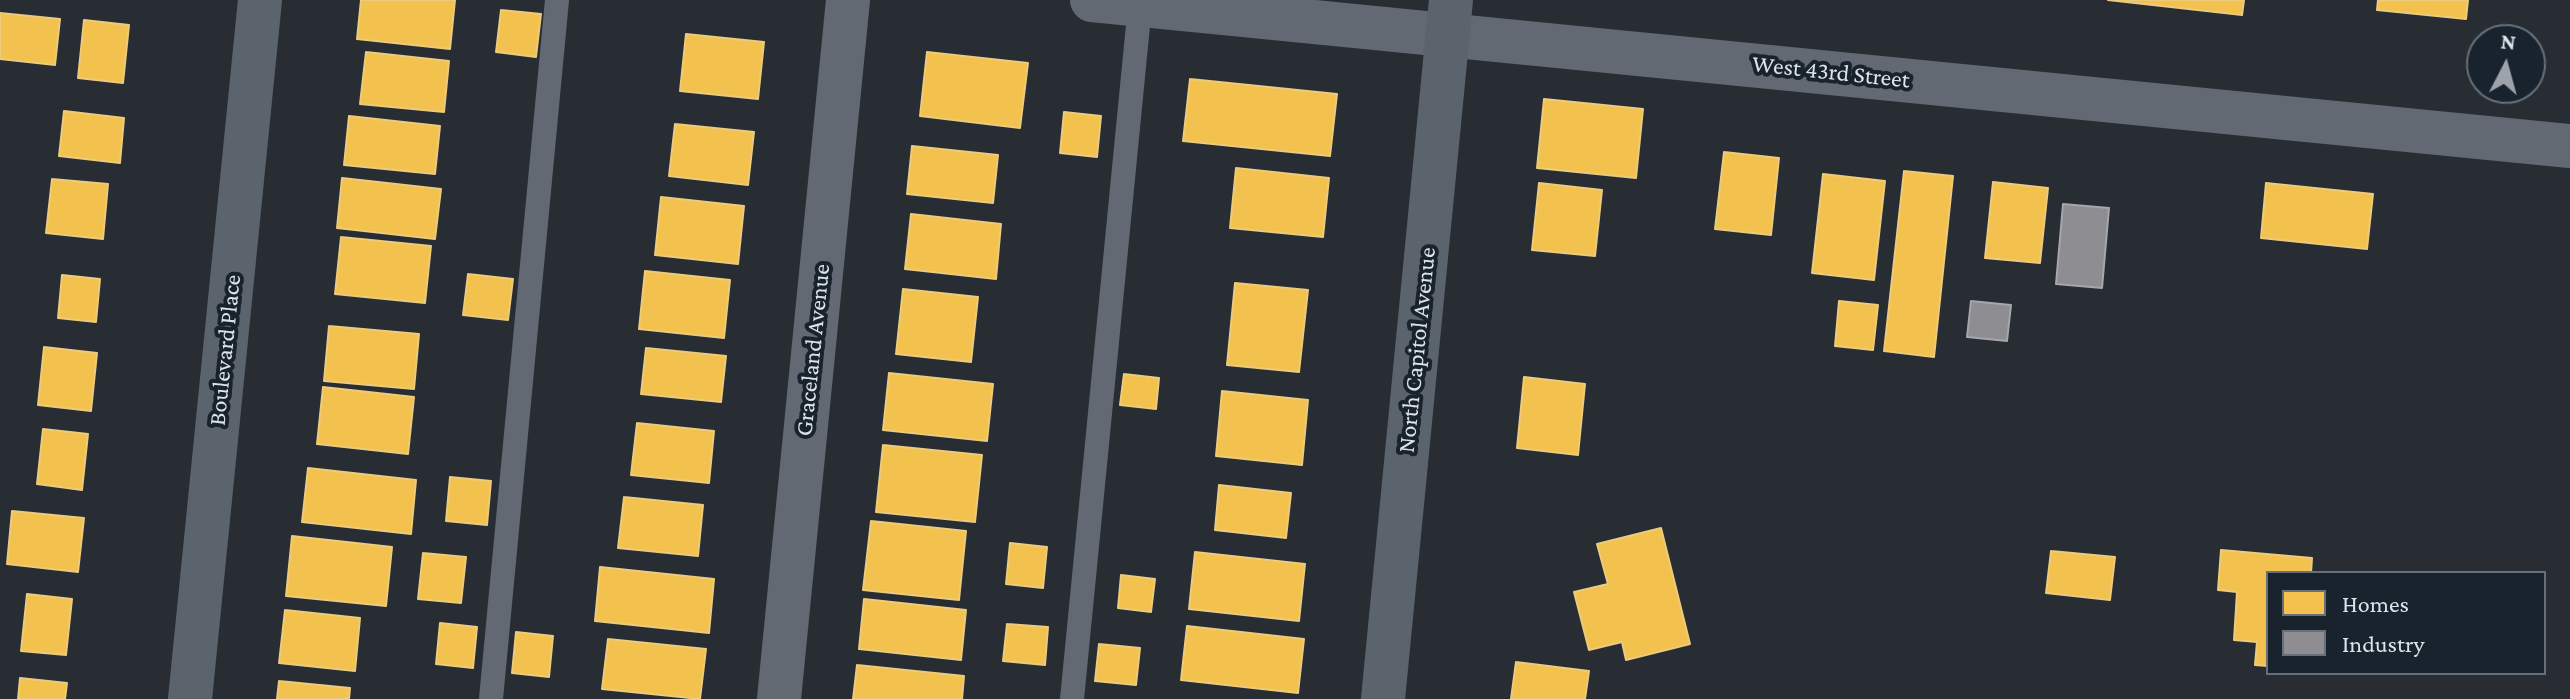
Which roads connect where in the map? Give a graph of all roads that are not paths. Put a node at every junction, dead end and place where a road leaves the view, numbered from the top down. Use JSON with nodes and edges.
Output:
{"nodes":[{"id":1,"x":260,"y":0,"type":"edge"},
{"id":2,"x":557,"y":0,"type":"edge"},
{"id":3,"x":848,"y":0,"type":"edge"},
{"id":4,"x":1092,"y":0,"type":"edge"},
{"id":5,"x":1140,"y":5,"type":"junction"},
{"id":6,"x":1449,"y":17,"type":"edge"},
{"id":7,"x":2570,"y":146,"type":"edge"},
{"id":8,"x":190,"y":699,"type":"edge"},
{"id":9,"x":491,"y":699,"type":"edge"},
{"id":10,"x":779,"y":699,"type":"edge"},
{"id":11,"x":1072,"y":699,"type":"edge"},
{"id":12,"x":1383,"y":699,"type":"edge"}],
"edges":[{"from":1,"to":8,"type":"street","name":"Boulevard Place"},
{"from":2,"to":9,"type":"lane"},
{"from":3,"to":10,"type":"street","name":"Graceland Avenue"},
{"from":4,"to":5,"type":"street","name":"West 43rd Street"},
{"from":5,"to":6,"type":"street","name":"West 43rd Street"},
{"from":5,"to":11,"type":"lane"},
{"from":6,"to":7,"type":"street","name":"West 43rd Street"},
{"from":6,"to":12,"type":"street","name":"North Capitol Avenue"}]}
